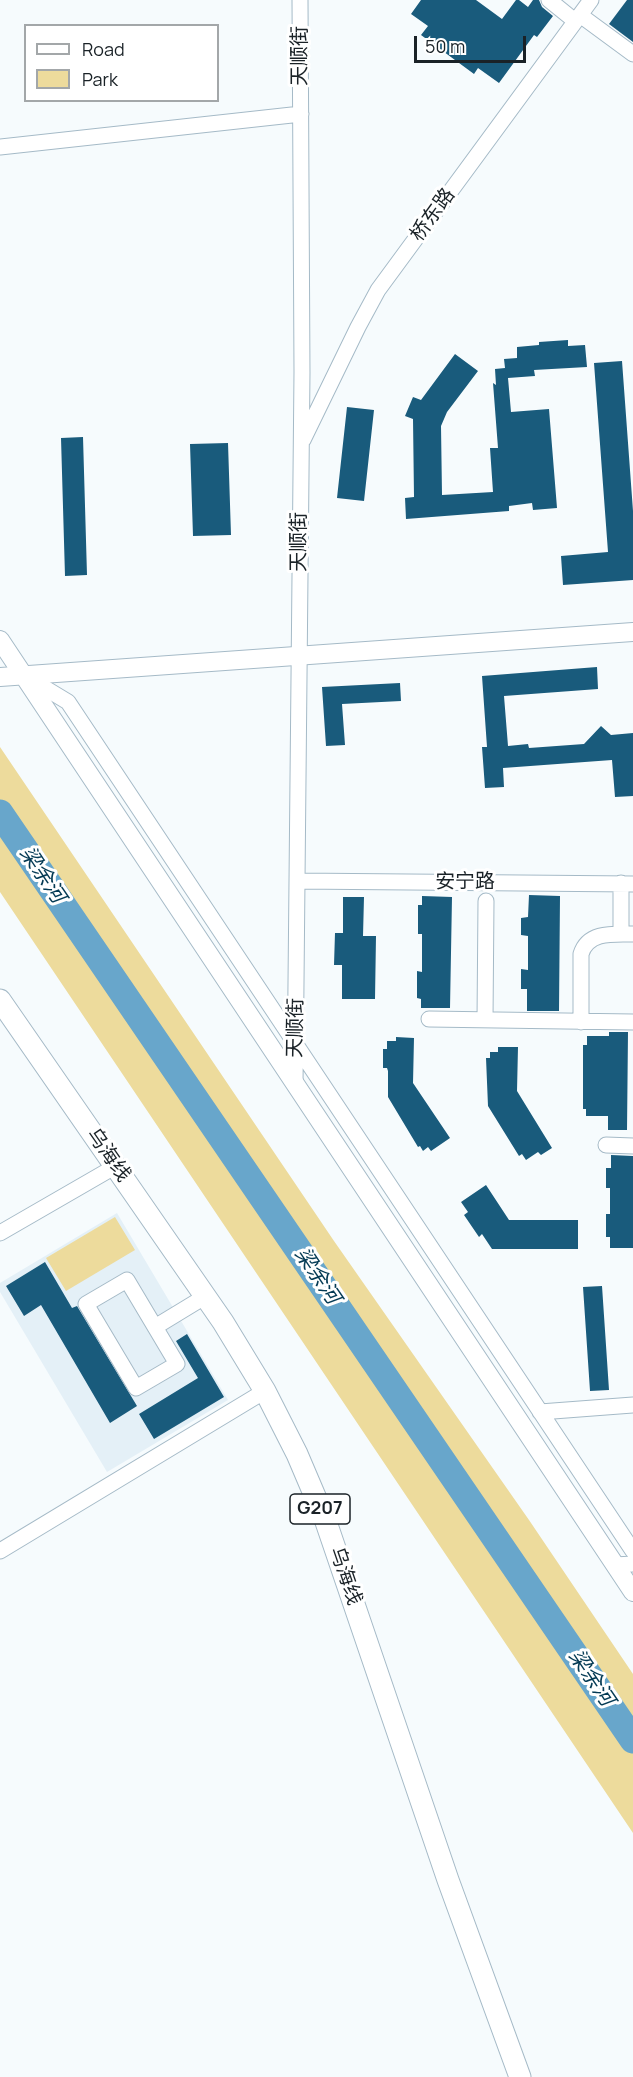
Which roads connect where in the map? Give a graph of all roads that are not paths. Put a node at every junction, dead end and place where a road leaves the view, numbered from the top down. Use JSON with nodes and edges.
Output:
{"nodes":[{"id":1,"x":300,"y":0,"type":"edge"},
{"id":2,"x":549,"y":0,"type":"edge"},
{"id":3,"x":591,"y":0,"type":"edge"},
{"id":4,"x":578,"y":18,"type":"junction"},
{"id":5,"x":633,"y":54,"type":"edge"},
{"id":6,"x":301,"y":114,"type":"junction"},
{"id":7,"x":0,"y":147,"type":"edge"},
{"id":8,"x":300,"y":446,"type":"junction"},
{"id":9,"x":633,"y":619,"type":"edge"},
{"id":10,"x":633,"y":632,"type":"edge"},
{"id":11,"x":0,"y":640,"type":"edge"},
{"id":12,"x":298,"y":649,"type":"junction"},
{"id":13,"x":13,"y":668,"type":"edge"},
{"id":14,"x":0,"y":677,"type":"edge"},
{"id":15,"x":297,"y":881,"type":"junction"},
{"id":16,"x":627,"y":883,"type":"edge"},
{"id":17,"x":486,"y":901,"type":"dead end"},
{"id":18,"x":627,"y":934,"type":"edge"},
{"id":19,"x":0,"y":1000,"type":"edge"},
{"id":20,"x":429,"y":1019,"type":"dead end"},
{"id":21,"x":484,"y":1020,"type":"junction"},
{"id":22,"x":581,"y":1022,"type":"junction"},
{"id":23,"x":633,"y":1022,"type":"edge"},
{"id":24,"x":296,"y":1046,"type":"junction"},
{"id":25,"x":295,"y":1084,"type":"junction"},
{"id":26,"x":606,"y":1145,"type":"dead end"},
{"id":27,"x":633,"y":1146,"type":"edge"},
{"id":28,"x":116,"y":1166,"type":"junction"},
{"id":29,"x":0,"y":1233,"type":"edge"},
{"id":30,"x":206,"y":1296,"type":"junction"},
{"id":31,"x":155,"y":1327,"type":"junction"},
{"id":32,"x":265,"y":1391,"type":"junction"},
{"id":33,"x":633,"y":1405,"type":"edge"},
{"id":34,"x":540,"y":1412,"type":"junction"},
{"id":35,"x":632,"y":1549,"type":"edge"},
{"id":36,"x":0,"y":1551,"type":"edge"},
{"id":37,"x":618,"y":1560,"type":"edge"},
{"id":38,"x":633,"y":1592,"type":"edge"},
{"id":39,"x":520,"y":2077,"type":"edge"}],
"edges":[{"from":1,"to":6,"type":"street","name":"天顺街"},
{"from":2,"to":4,"type":"street"},
{"from":3,"to":4,"type":"street","name":"桥东路"},
{"from":4,"to":5,"type":"street"},
{"from":4,"to":8,"type":"street","name":"桥东路"},
{"from":6,"to":7,"type":"street"},
{"from":6,"to":8,"type":"street","name":"天顺街"},
{"from":8,"to":12,"type":"street","name":"天顺街"},
{"from":9,"to":12,"type":"main road"},
{"from":10,"to":12,"type":"main road"},
{"from":11,"to":13,"type":"main road"},
{"from":12,"to":13,"type":"main road"},
{"from":12,"to":15,"type":"street","name":"天顺街"},
{"from":13,"to":14,"type":"main road"},
{"from":13,"to":24,"type":"street"},
{"from":13,"to":25,"type":"main road"},
{"from":15,"to":16,"type":"street","name":"安宁路"},
{"from":15,"to":24,"type":"street","name":"天顺街"},
{"from":16,"to":18,"type":"street"},
{"from":17,"to":21,"type":"street"},
{"from":18,"to":22,"type":"street"},
{"from":19,"to":28,"type":"highway","name":"乌海线","number":"G207"},
{"from":20,"to":21,"type":"street"},
{"from":21,"to":22,"type":"street"},
{"from":22,"to":23,"type":"street"},
{"from":24,"to":25,"type":"street","name":"天顺街"},
{"from":24,"to":34,"type":"street"},
{"from":25,"to":37,"type":"main road"},
{"from":26,"to":27,"type":"street"},
{"from":28,"to":29,"type":"street"},
{"from":28,"to":30,"type":"highway","name":"乌海线","number":"G207"},
{"from":30,"to":31,"type":"street"},
{"from":30,"to":32,"type":"highway","name":"乌海线","number":"G207"},
{"from":31,"to":31,"type":"street"},
{"from":32,"to":36,"type":"street"},
{"from":32,"to":39,"type":"highway","name":"乌海线","number":"G207"},
{"from":33,"to":34,"type":"street"},
{"from":34,"to":35,"type":"street"},
{"from":35,"to":37,"type":"street"},
{"from":37,"to":38,"type":"main road"}]}
